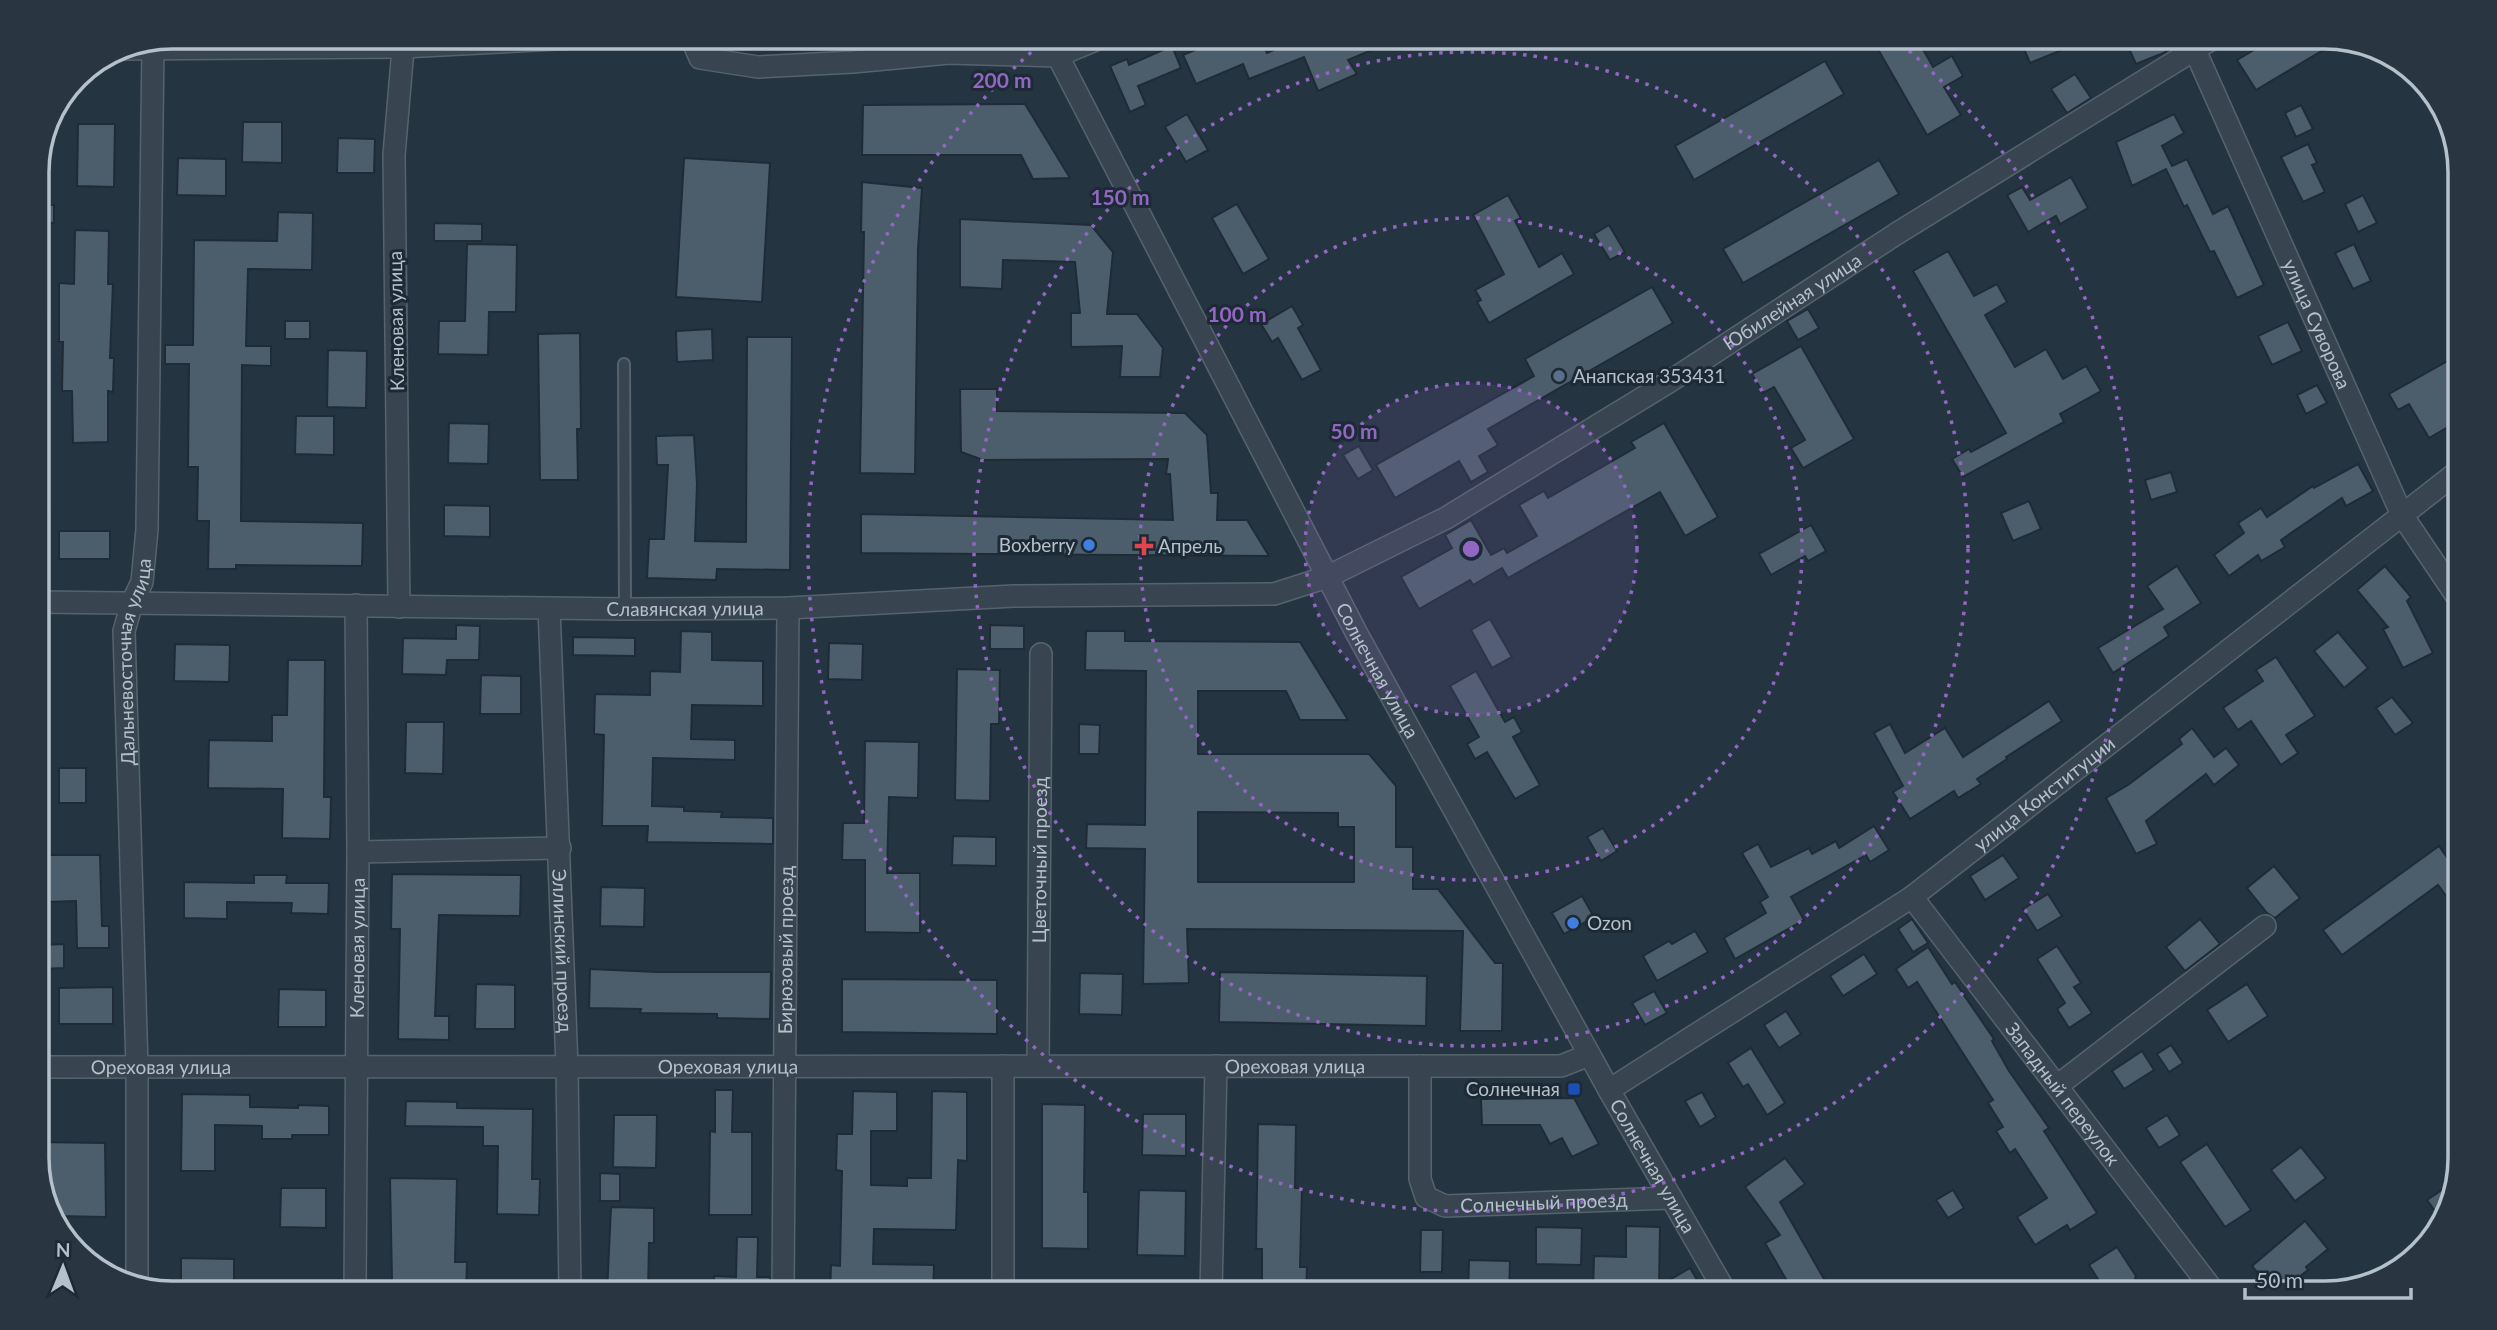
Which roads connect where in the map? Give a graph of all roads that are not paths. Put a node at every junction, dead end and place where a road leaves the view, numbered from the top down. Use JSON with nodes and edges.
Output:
{"nodes":[{"id":1,"x":403,"y":49,"type":"edge"},
{"id":2,"x":696,"y":49,"type":"edge"},
{"id":3,"x":1000,"y":49,"type":"edge"},
{"id":4,"x":1054,"y":49,"type":"edge"},
{"id":5,"x":2182,"y":49,"type":"edge"},
{"id":6,"x":2194,"y":49,"type":"edge"},
{"id":7,"x":153,"y":51,"type":"edge"},
{"id":8,"x":624,"y":364,"type":"dead end"},
{"id":9,"x":2448,"y":479,"type":"edge"},
{"id":10,"x":2402,"y":515,"type":"junction"},
{"id":11,"x":1327,"y":577,"type":"junction"},
{"id":12,"x":2448,"y":583,"type":"edge"},
{"id":13,"x":49,"y":603,"type":"edge"},
{"id":14,"x":132,"y":603,"type":"junction"},
{"id":15,"x":356,"y":605,"type":"junction"},
{"id":16,"x":399,"y":607,"type":"junction"},
{"id":17,"x":549,"y":608,"type":"junction"},
{"id":18,"x":788,"y":608,"type":"junction"},
{"id":19,"x":625,"y":609,"type":"junction"},
{"id":20,"x":1041,"y":654,"type":"dead end"},
{"id":21,"x":560,"y":848,"type":"junction"},
{"id":22,"x":358,"y":852,"type":"junction"},
{"id":23,"x":1912,"y":897,"type":"junction"},
{"id":24,"x":2265,"y":926,"type":"dead end"},
{"id":25,"x":1589,"y":1055,"type":"junction"},
{"id":26,"x":356,"y":1066,"type":"junction"},
{"id":27,"x":567,"y":1066,"type":"junction"},
{"id":28,"x":786,"y":1066,"type":"junction"},
{"id":29,"x":1003,"y":1066,"type":"junction"},
{"id":30,"x":1038,"y":1066,"type":"junction"},
{"id":31,"x":1216,"y":1066,"type":"junction"},
{"id":32,"x":1420,"y":1066,"type":"junction"},
{"id":33,"x":49,"y":1067,"type":"edge"},
{"id":34,"x":137,"y":1067,"type":"junction"},
{"id":35,"x":2057,"y":1086,"type":"junction"},
{"id":36,"x":1609,"y":1090,"type":"junction"},
{"id":37,"x":1671,"y":1198,"type":"junction"},
{"id":38,"x":137,"y":1275,"type":"edge"},
{"id":39,"x":355,"y":1281,"type":"edge"},
{"id":40,"x":570,"y":1281,"type":"edge"},
{"id":41,"x":783,"y":1281,"type":"edge"},
{"id":42,"x":1003,"y":1281,"type":"edge"},
{"id":43,"x":1211,"y":1281,"type":"edge"},
{"id":44,"x":1719,"y":1281,"type":"edge"},
{"id":45,"x":2206,"y":1281,"type":"edge"}],
"edges":[{"from":1,"to":16,"type":"street","name":"Кленовая улица"},
{"from":2,"to":3,"type":"street"},
{"from":4,"to":11,"type":"street","name":"Солнечная улица"},
{"from":5,"to":11,"type":"street","name":"Юбилейная улица"},
{"from":6,"to":10,"type":"street","name":"улица Суворова"},
{"from":7,"to":14,"type":"street","name":"Дальневосточная улица"},
{"from":8,"to":19,"type":"lane"},
{"from":9,"to":10,"type":"street","name":"улица Конституции"},
{"from":10,"to":12,"type":"street","name":"улица Суворова"},
{"from":10,"to":23,"type":"street","name":"улица Конституции"},
{"from":11,"to":18,"type":"street","name":"Славянская улица"},
{"from":11,"to":25,"type":"street","name":"Солнечная улица"},
{"from":13,"to":14,"type":"street","name":"Славянская улица"},
{"from":14,"to":15,"type":"street","name":"Славянская улица"},
{"from":14,"to":34,"type":"street","name":"Дальневосточная улица"},
{"from":15,"to":16,"type":"street","name":"Славянская улица"},
{"from":15,"to":22,"type":"street","name":"Кленовая улица"},
{"from":16,"to":17,"type":"street","name":"Славянская улица"},
{"from":17,"to":19,"type":"street","name":"Славянская улица"},
{"from":17,"to":21,"type":"street","name":"Эллинский проезд"},
{"from":18,"to":19,"type":"street","name":"Славянская улица"},
{"from":18,"to":28,"type":"street","name":"Бирюзовый проезд"},
{"from":20,"to":30,"type":"street","name":"Цветочный проезд"},
{"from":21,"to":22,"type":"street"},
{"from":21,"to":27,"type":"street","name":"Эллинский проезд"},
{"from":22,"to":26,"type":"street","name":"Кленовая улица"},
{"from":23,"to":35,"type":"street","name":"Западный переулок"},
{"from":23,"to":36,"type":"street","name":"улица Конституции"},
{"from":24,"to":35,"type":"street"},
{"from":25,"to":32,"type":"street","name":"Ореховая улица"},
{"from":25,"to":36,"type":"street","name":"Солнечная улица"},
{"from":26,"to":27,"type":"street","name":"Ореховая улица"},
{"from":26,"to":34,"type":"street","name":"Ореховая улица"},
{"from":26,"to":39,"type":"street","name":"Кленовая улица"},
{"from":27,"to":28,"type":"street","name":"Ореховая улица"},
{"from":27,"to":40,"type":"street","name":"Эллинский проезд"},
{"from":28,"to":29,"type":"street","name":"Ореховая улица"},
{"from":28,"to":41,"type":"street","name":"Бирюзовый проезд"},
{"from":29,"to":30,"type":"street","name":"Ореховая улица"},
{"from":29,"to":42,"type":"street"},
{"from":30,"to":31,"type":"street","name":"Ореховая улица"},
{"from":31,"to":32,"type":"street","name":"Ореховая улица"},
{"from":31,"to":43,"type":"street"},
{"from":32,"to":37,"type":"street","name":"Солнечный проезд"},
{"from":33,"to":34,"type":"street","name":"Ореховая улица"},
{"from":34,"to":38,"type":"street","name":"Дальневосточная улица"},
{"from":35,"to":45,"type":"street","name":"Западный переулок"},
{"from":36,"to":37,"type":"street","name":"Солнечная улица"},
{"from":37,"to":44,"type":"street","name":"Солнечная улица"}]}
